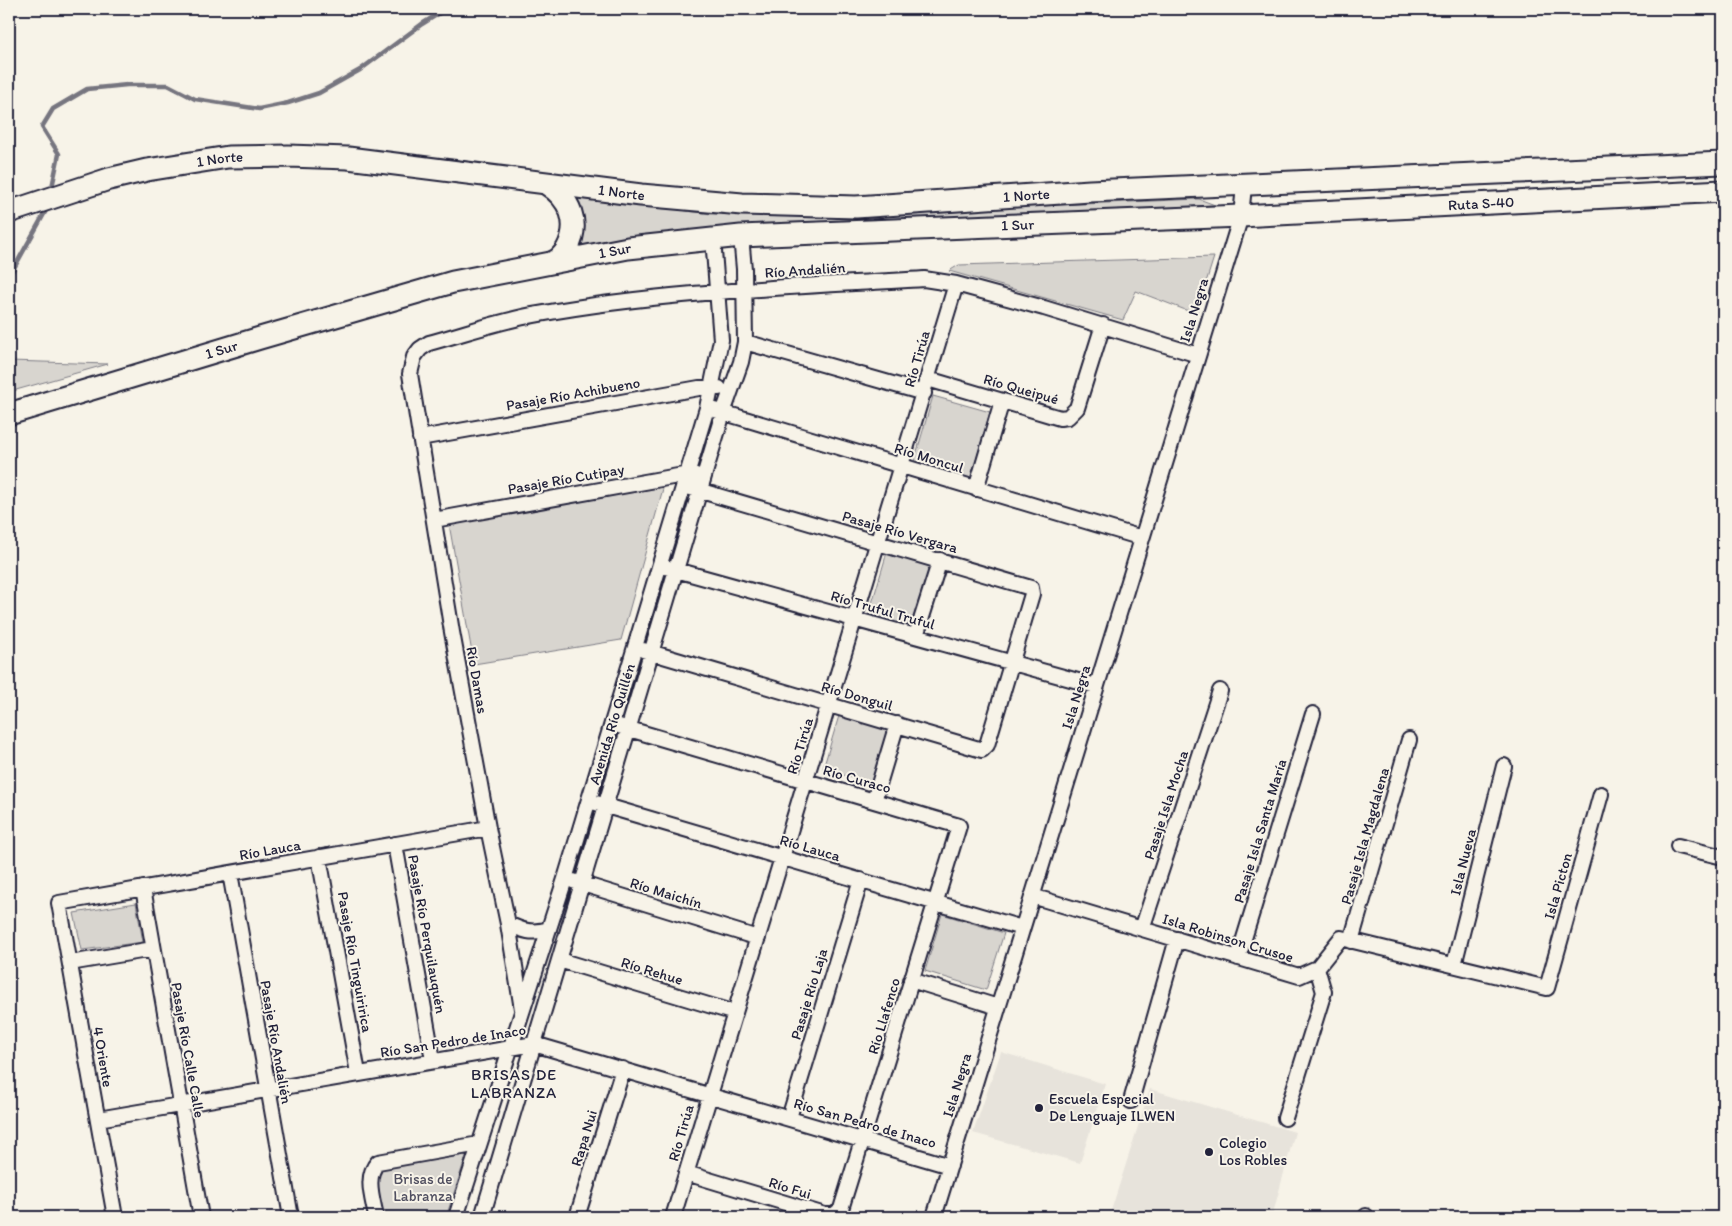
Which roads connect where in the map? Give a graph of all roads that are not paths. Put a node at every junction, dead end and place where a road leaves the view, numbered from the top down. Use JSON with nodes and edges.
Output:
{"nodes":[{"id":1,"x":1723,"y":164,"type":"edge"},
{"id":2,"x":547,"y":184,"type":"junction"},
{"id":3,"x":1244,"y":186,"type":"junction"},
{"id":4,"x":1723,"y":191,"type":"edge"},
{"id":5,"x":9,"y":212,"type":"edge"},
{"id":6,"x":1241,"y":216,"type":"junction"},
{"id":7,"x":741,"y":236,"type":"junction"},
{"id":8,"x":713,"y":238,"type":"junction"},
{"id":9,"x":552,"y":262,"type":"junction"},
{"id":10,"x":956,"y":284,"type":"junction"},
{"id":11,"x":745,"y":290,"type":"junction"},
{"id":12,"x":718,"y":292,"type":"junction"},
{"id":13,"x":1103,"y":325,"type":"junction"},
{"id":14,"x":745,"y":342,"type":"junction"},
{"id":15,"x":1198,"y":355,"type":"junction"},
{"id":16,"x":414,"y":357,"type":"joint"},
{"id":17,"x":928,"y":380,"type":"junction"},
{"id":18,"x":712,"y":387,"type":"junction"},
{"id":19,"x":732,"y":390,"type":"junction"},
{"id":20,"x":924,"y":393,"type":"junction"},
{"id":21,"x":1002,"y":401,"type":"junction"},
{"id":22,"x":707,"y":408,"type":"junction"},
{"id":23,"x":723,"y":413,"type":"junction"},
{"id":24,"x":9,"y":414,"type":"edge"},
{"id":25,"x":420,"y":438,"type":"junction"},
{"id":26,"x":902,"y":466,"type":"junction"},
{"id":27,"x":687,"y":480,"type":"junction"},
{"id":28,"x":701,"y":484,"type":"junction"},
{"id":29,"x":976,"y":488,"type":"junction"},
{"id":30,"x":434,"y":520,"type":"junction"},
{"id":31,"x":1142,"y":538,"type":"junction"},
{"id":32,"x":879,"y":542,"type":"junction"},
{"id":33,"x":940,"y":560,"type":"junction"},
{"id":34,"x":661,"y":566,"type":"junction"},
{"id":35,"x":676,"y":570,"type":"junction"},
{"id":36,"x":855,"y":620,"type":"junction"},
{"id":37,"x":916,"y":636,"type":"junction"},
{"id":38,"x":634,"y":648,"type":"junction"},
{"id":39,"x":651,"y":653,"type":"junction"},
{"id":40,"x":1012,"y":664,"type":"junction"},
{"id":41,"x":1096,"y":686,"type":"junction"},
{"id":42,"x":1220,"y":691,"type":"dead end"},
{"id":43,"x":829,"y":705,"type":"junction"},
{"id":44,"x":1313,"y":714,"type":"dead end"},
{"id":45,"x":611,"y":724,"type":"junction"},
{"id":46,"x":897,"y":724,"type":"junction"},
{"id":47,"x":628,"y":729,"type":"junction"},
{"id":48,"x":1409,"y":740,"type":"dead end"},
{"id":49,"x":1504,"y":766,"type":"dead end"},
{"id":50,"x":806,"y":781,"type":"junction"},
{"id":51,"x":1602,"y":794,"type":"dead end"},
{"id":52,"x":588,"y":801,"type":"junction"},
{"id":53,"x":874,"y":801,"type":"junction"},
{"id":54,"x":605,"y":805,"type":"junction"},
{"id":55,"x":488,"y":828,"type":"junction"},
{"id":56,"x":395,"y":844,"type":"junction"},
{"id":57,"x":1678,"y":846,"type":"dead end"},
{"id":58,"x":1723,"y":857,"type":"edge"},
{"id":59,"x":319,"y":858,"type":"junction"},
{"id":60,"x":783,"y":858,"type":"junction"},
{"id":61,"x":230,"y":873,"type":"junction"},
{"id":62,"x":565,"y":879,"type":"junction"},
{"id":63,"x":861,"y":880,"type":"junction"},
{"id":64,"x":582,"y":884,"type":"junction"},
{"id":65,"x":143,"y":888,"type":"junction"},
{"id":66,"x":1032,"y":896,"type":"junction"},
{"id":67,"x":936,"y":902,"type":"junction"},
{"id":68,"x":59,"y":904,"type":"joint"},
{"id":69,"x":508,"y":924,"type":"junction"},
{"id":70,"x":1022,"y":928,"type":"junction"},
{"id":71,"x":549,"y":929,"type":"junction"},
{"id":72,"x":1142,"y":929,"type":"junction"},
{"id":73,"x":758,"y":938,"type":"junction"},
{"id":74,"x":1177,"y":939,"type":"junction"},
{"id":75,"x":1351,"y":941,"type":"junction"},
{"id":76,"x":154,"y":948,"type":"junction"},
{"id":77,"x":1238,"y":958,"type":"junction"},
{"id":78,"x":559,"y":960,"type":"junction"},
{"id":79,"x":70,"y":963,"type":"junction"},
{"id":80,"x":1454,"y":965,"type":"junction"},
{"id":81,"x":1318,"y":968,"type":"junction"},
{"id":82,"x":912,"y":980,"type":"junction"},
{"id":83,"x":998,"y":1007,"type":"junction"},
{"id":84,"x":522,"y":1008,"type":"junction"},
{"id":85,"x":735,"y":1013,"type":"junction"},
{"id":86,"x":534,"y":1044,"type":"junction"},
{"id":87,"x":511,"y":1046,"type":"junction"},
{"id":88,"x":433,"y":1060,"type":"junction"},
{"id":89,"x":623,"y":1069,"type":"junction"},
{"id":90,"x":358,"y":1073,"type":"junction"},
{"id":91,"x":268,"y":1089,"type":"junction"},
{"id":92,"x":709,"y":1095,"type":"junction"},
{"id":93,"x":1131,"y":1101,"type":"dead end"},
{"id":94,"x":181,"y":1104,"type":"junction"},
{"id":95,"x":789,"y":1118,"type":"junction"},
{"id":96,"x":1286,"y":1118,"type":"dead end"},
{"id":97,"x":98,"y":1119,"type":"junction"},
{"id":98,"x":862,"y":1138,"type":"junction"},
{"id":99,"x":479,"y":1144,"type":"junction"},
{"id":100,"x":950,"y":1166,"type":"junction"},
{"id":101,"x":686,"y":1173,"type":"junction"},
{"id":102,"x":115,"y":1217,"type":"edge"},
{"id":103,"x":201,"y":1217,"type":"edge"},
{"id":104,"x":291,"y":1217,"type":"edge"},
{"id":105,"x":376,"y":1217,"type":"edge"},
{"id":106,"x":456,"y":1217,"type":"edge"},
{"id":107,"x":482,"y":1217,"type":"edge"},
{"id":108,"x":576,"y":1217,"type":"edge"},
{"id":109,"x":673,"y":1217,"type":"edge"},
{"id":110,"x":934,"y":1217,"type":"edge"}],
"edges":[{"from":1,"to":3,"type":"main road","name":"Ruta S-40"},
{"from":2,"to":3,"type":"main road","name":"1 Norte"},
{"from":2,"to":5,"type":"main road","name":"1 Norte"},
{"from":2,"to":9,"type":"main road"},
{"from":3,"to":6,"type":"street","name":"Isla Negra"},
{"from":4,"to":6,"type":"main road","name":"Ruta S-40"},
{"from":6,"to":7,"type":"main road","name":"1 Sur"},
{"from":6,"to":15,"type":"street","name":"Isla Negra"},
{"from":7,"to":8,"type":"main road","name":"1 Sur"},
{"from":7,"to":11,"type":"street","name":"Avenida Río Quillén"},
{"from":8,"to":9,"type":"main road","name":"1 Sur"},
{"from":8,"to":12,"type":"street","name":"Avenida Río Quillén"},
{"from":9,"to":24,"type":"main road","name":"1 Sur"},
{"from":10,"to":11,"type":"street","name":"Río Andalién"},
{"from":10,"to":13,"type":"street","name":"Río Andalién"},
{"from":10,"to":17,"type":"street","name":"Río Tirúa"},
{"from":11,"to":12,"type":"street","name":"Río Andalién"},
{"from":11,"to":14,"type":"street","name":"Avenida Río Quillén"},
{"from":12,"to":16,"type":"street","name":"Río Andalién"},
{"from":12,"to":18,"type":"street","name":"Avenida Río Quillén"},
{"from":13,"to":15,"type":"street","name":"Río Andalién"},
{"from":13,"to":21,"type":"street","name":"Río Queipué"},
{"from":14,"to":19,"type":"street","name":"Avenida Río Quillén"},
{"from":14,"to":20,"type":"street"},
{"from":15,"to":31,"type":"street","name":"Isla Negra"},
{"from":16,"to":25,"type":"street","name":"Río Damas"},
{"from":17,"to":20,"type":"street","name":"Río Tirúa"},
{"from":17,"to":21,"type":"street","name":"Río Queipué"},
{"from":18,"to":19,"type":"street","name":"Pasaje Río Achibueno"},
{"from":18,"to":22,"type":"street","name":"Avenida Río Quillén"},
{"from":18,"to":25,"type":"street","name":"Pasaje Río Achibueno"},
{"from":19,"to":23,"type":"street","name":"Avenida Río Quillén"},
{"from":20,"to":26,"type":"street","name":"Río Tirúa"},
{"from":21,"to":29,"type":"street"},
{"from":22,"to":23,"type":"street","name":"Río Moncul"},
{"from":22,"to":27,"type":"street","name":"Avenida Río Quillén"},
{"from":23,"to":26,"type":"street","name":"Río Moncul"},
{"from":23,"to":28,"type":"street","name":"Avenida Río Quillén"},
{"from":25,"to":30,"type":"street","name":"Río Damas"},
{"from":26,"to":29,"type":"street","name":"Río Moncul"},
{"from":26,"to":32,"type":"street","name":"Río Tirúa"},
{"from":27,"to":28,"type":"street","name":"Pasaje Río Vergara"},
{"from":27,"to":30,"type":"street","name":"Pasaje Río Cutipay"},
{"from":27,"to":34,"type":"street","name":"Avenida Río Quillén"},
{"from":28,"to":32,"type":"street","name":"Pasaje Río Vergara"},
{"from":28,"to":35,"type":"street","name":"Avenida Río Quillén"},
{"from":29,"to":31,"type":"street","name":"Río Moncul"},
{"from":30,"to":55,"type":"street","name":"Río Damas"},
{"from":31,"to":41,"type":"street","name":"Isla Negra"},
{"from":32,"to":33,"type":"street","name":"Pasaje Río Vergara"},
{"from":32,"to":36,"type":"street","name":"Río Tirúa"},
{"from":33,"to":37,"type":"street"},
{"from":33,"to":40,"type":"street","name":"Pasaje Río Vergara"},
{"from":34,"to":35,"type":"street","name":"Río Truful Truful"},
{"from":34,"to":38,"type":"street","name":"Avenida Río Quillén"},
{"from":35,"to":36,"type":"street","name":"Río Truful Truful"},
{"from":35,"to":39,"type":"street","name":"Avenida Río Quillén"},
{"from":36,"to":37,"type":"street","name":"Río Truful Truful"},
{"from":36,"to":43,"type":"street","name":"Río Tirúa"},
{"from":37,"to":40,"type":"street","name":"Río Truful Truful"},
{"from":38,"to":39,"type":"street","name":"Río Donguil"},
{"from":38,"to":45,"type":"street","name":"Avenida Río Quillén"},
{"from":39,"to":43,"type":"street","name":"Río Donguil"},
{"from":39,"to":47,"type":"street","name":"Avenida Río Quillén"},
{"from":40,"to":41,"type":"street","name":"Río Truful Truful"},
{"from":40,"to":46,"type":"street","name":"Río Donguil"},
{"from":41,"to":66,"type":"street","name":"Isla Negra"},
{"from":42,"to":72,"type":"street","name":"Pasaje Isla Mocha"},
{"from":43,"to":46,"type":"street","name":"Río Donguil"},
{"from":43,"to":50,"type":"street","name":"Río Tirúa"},
{"from":44,"to":77,"type":"street","name":"Pasaje Isla Santa María"},
{"from":45,"to":47,"type":"street","name":"Río Curaco"},
{"from":45,"to":52,"type":"street","name":"Avenida Río Quillén"},
{"from":46,"to":53,"type":"street"},
{"from":47,"to":50,"type":"street","name":"Río Curaco"},
{"from":47,"to":54,"type":"street","name":"Avenida Río Quillén"},
{"from":48,"to":75,"type":"street","name":"Pasaje Isla Magdalena"},
{"from":49,"to":80,"type":"street","name":"Isla Nueva"},
{"from":50,"to":53,"type":"street","name":"Río Curaco"},
{"from":50,"to":60,"type":"street","name":"Río Tirúa"},
{"from":51,"to":80,"type":"street","name":"Isla Picton"},
{"from":52,"to":54,"type":"street","name":"Río Lauca"},
{"from":52,"to":62,"type":"street","name":"Avenida Río Quillén"},
{"from":53,"to":67,"type":"street","name":"Río Curaco"},
{"from":54,"to":60,"type":"street","name":"Río Lauca"},
{"from":54,"to":64,"type":"street","name":"Avenida Río Quillén"},
{"from":55,"to":56,"type":"street","name":"Río Lauca"},
{"from":55,"to":69,"type":"street","name":"Río Damas"},
{"from":56,"to":59,"type":"street","name":"Río Lauca"},
{"from":56,"to":88,"type":"street","name":"Pasaje Río Perquilauquén"},
{"from":57,"to":58,"type":"street"},
{"from":59,"to":61,"type":"street","name":"Río Lauca"},
{"from":59,"to":90,"type":"street","name":"Pasaje Río Tinguiririca"},
{"from":60,"to":63,"type":"street","name":"Río Lauca"},
{"from":60,"to":73,"type":"street","name":"Río Tirúa"},
{"from":61,"to":65,"type":"street","name":"Río Lauca"},
{"from":61,"to":91,"type":"street","name":"Pasaje Río Andalién"},
{"from":62,"to":64,"type":"street","name":"Río Maichín"},
{"from":62,"to":71,"type":"street","name":"Avenida Río Quillén"},
{"from":63,"to":67,"type":"street","name":"Río Lauca"},
{"from":63,"to":95,"type":"street","name":"Pasaje Río Laja"},
{"from":64,"to":73,"type":"street","name":"Río Maichín"},
{"from":64,"to":78,"type":"street","name":"Avenida Río Quillén"},
{"from":65,"to":68,"type":"street","name":"Río Lauca"},
{"from":65,"to":76,"type":"street","name":"Pasaje Río Calle Calle"},
{"from":66,"to":70,"type":"street","name":"Isla Negra"},
{"from":66,"to":72,"type":"street","name":"Isla Robinson Crusoe"},
{"from":67,"to":70,"type":"street","name":"Río Lauca"},
{"from":67,"to":82,"type":"street","name":"Río Llafenco"},
{"from":68,"to":79,"type":"street","name":"4 Oriente"},
{"from":69,"to":71,"type":"street"},
{"from":69,"to":84,"type":"street","name":"Río Damas"},
{"from":70,"to":83,"type":"street","name":"Isla Negra"},
{"from":71,"to":84,"type":"street","name":"Avenida Río Quillén"},
{"from":72,"to":74,"type":"street","name":"Isla Robinson Crusoe"},
{"from":73,"to":85,"type":"street","name":"Río Tirúa"},
{"from":74,"to":77,"type":"street","name":"Isla Robinson Crusoe"},
{"from":74,"to":93,"type":"street"},
{"from":75,"to":80,"type":"street"},
{"from":75,"to":81,"type":"street"},
{"from":76,"to":79,"type":"street"},
{"from":76,"to":94,"type":"street","name":"Pasaje Río Calle Calle"},
{"from":77,"to":81,"type":"street","name":"Isla Robinson Crusoe"},
{"from":78,"to":85,"type":"street","name":"Río Rehue"},
{"from":78,"to":86,"type":"street","name":"Avenida Río Quillén"},
{"from":79,"to":97,"type":"street","name":"4 Oriente"},
{"from":81,"to":96,"type":"street"},
{"from":82,"to":83,"type":"street"},
{"from":82,"to":98,"type":"street","name":"Río Llafenco"},
{"from":83,"to":100,"type":"street","name":"Isla Negra"},
{"from":84,"to":87,"type":"street","name":"Avenida Río Quillén"},
{"from":85,"to":92,"type":"street","name":"Río Tirúa"},
{"from":86,"to":87,"type":"street","name":"Río San Pedro de Inaco"},
{"from":86,"to":89,"type":"street","name":"Río San Pedro de Inaco"},
{"from":86,"to":107,"type":"street","name":"Avenida Río Quillén"},
{"from":87,"to":88,"type":"street","name":"Río San Pedro de Inaco"},
{"from":87,"to":99,"type":"street","name":"Avenida Río Quillén"},
{"from":88,"to":90,"type":"street","name":"Río San Pedro de Inaco"},
{"from":89,"to":92,"type":"street","name":"Río San Pedro de Inaco"},
{"from":89,"to":108,"type":"street","name":"Rapa Nui"},
{"from":90,"to":91,"type":"street","name":"Río San Pedro de Inaco"},
{"from":91,"to":94,"type":"street","name":"Río San Pedro de Inaco"},
{"from":91,"to":104,"type":"street","name":"Pasaje Río Andalién"},
{"from":92,"to":95,"type":"street","name":"Río San Pedro de Inaco"},
{"from":92,"to":101,"type":"street","name":"Río Tirúa"},
{"from":94,"to":97,"type":"street","name":"Río San Pedro de Inaco"},
{"from":94,"to":103,"type":"street","name":"Pasaje Río Calle Calle"},
{"from":95,"to":98,"type":"street","name":"Río San Pedro de Inaco"},
{"from":97,"to":102,"type":"street","name":"4 Oriente"},
{"from":98,"to":100,"type":"street","name":"Río San Pedro de Inaco"},
{"from":98,"to":101,"type":"street","name":"Río Fui"},
{"from":99,"to":105,"type":"street"},
{"from":99,"to":106,"type":"street","name":"Avenida Río Quillén"},
{"from":100,"to":110,"type":"street","name":"Isla Negra"},
{"from":101,"to":109,"type":"street","name":"Río Tirúa"}]}
